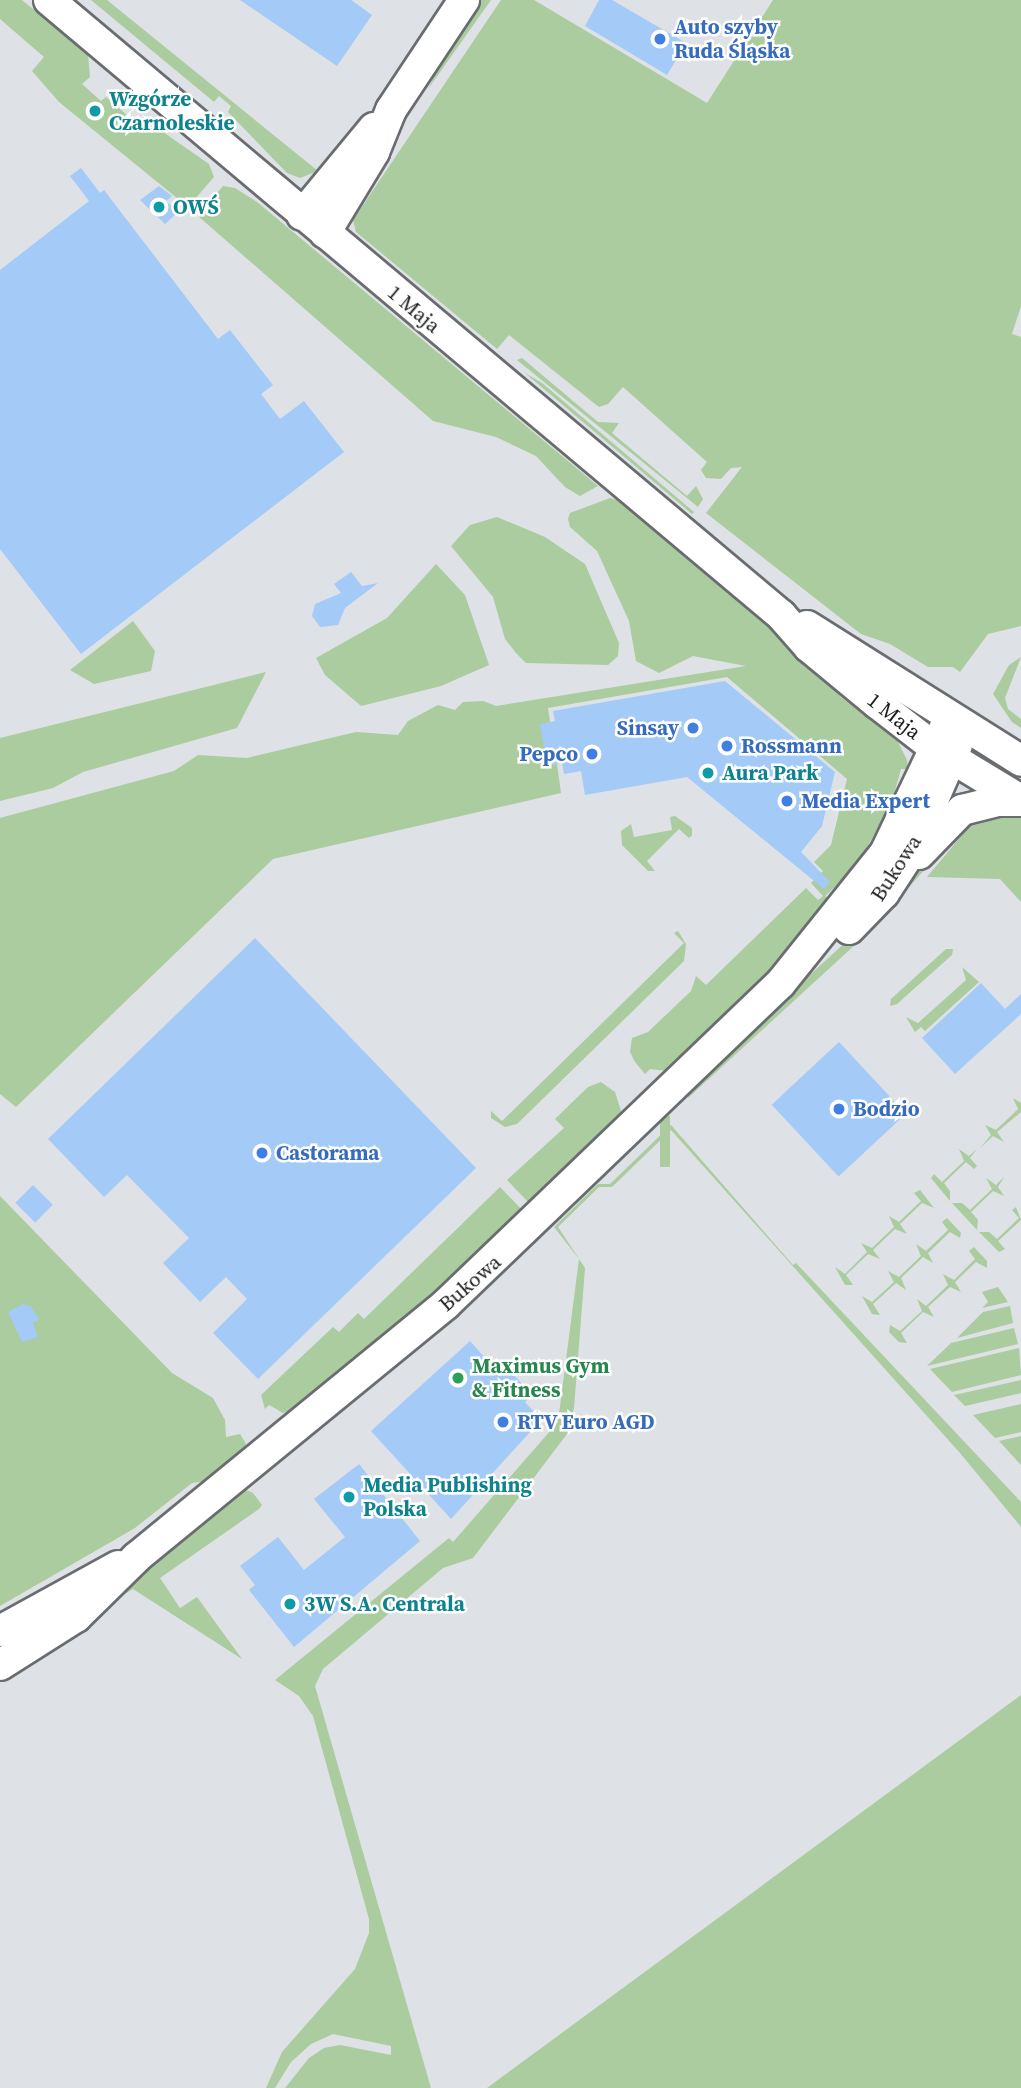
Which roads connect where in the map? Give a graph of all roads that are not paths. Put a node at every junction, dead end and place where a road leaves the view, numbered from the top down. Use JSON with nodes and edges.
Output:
{"nodes":[{"id":1,"x":49,"y":0,"type":"edge"},
{"id":2,"x":464,"y":0,"type":"edge"},
{"id":3,"x":391,"y":110,"type":"junction"},
{"id":4,"x":302,"y":215,"type":"junction"},
{"id":5,"x":325,"y":233,"type":"junction"},
{"id":6,"x":781,"y":615,"type":"junction"},
{"id":7,"x":891,"y":715,"type":"junction"},
{"id":8,"x":957,"y":724,"type":"junction"},
{"id":9,"x":942,"y":753,"type":"junction"},
{"id":10,"x":1021,"y":761,"type":"edge"},
{"id":11,"x":918,"y":783,"type":"junction"},
{"id":12,"x":1021,"y":800,"type":"edge"},
{"id":13,"x":884,"y":893,"type":"junction"},
{"id":14,"x":780,"y":984,"type":"junction"},
{"id":15,"x":137,"y":1557,"type":"junction"},
{"id":16,"x":0,"y":1631,"type":"edge"},
{"id":17,"x":0,"y":1665,"type":"edge"}],
"edges":[{"from":1,"to":4,"type":"street","name":"1 Maja"},
{"from":2,"to":3,"type":"street"},
{"from":3,"to":4,"type":"street"},
{"from":3,"to":5,"type":"street"},
{"from":4,"to":5,"type":"street","name":"1 Maja"},
{"from":5,"to":6,"type":"street","name":"1 Maja"},
{"from":6,"to":7,"type":"street","name":"1 Maja"},
{"from":6,"to":8,"type":"street","name":"1 Maja"},
{"from":7,"to":9,"type":"street","name":"1 Maja"},
{"from":7,"to":11,"type":"street"},
{"from":8,"to":9,"type":"street"},
{"from":8,"to":10,"type":"street","name":"1 Maja"},
{"from":9,"to":11,"type":"street","name":"Bukowa"},
{"from":9,"to":12,"type":"street","name":"1 Maja"},
{"from":9,"to":13,"type":"street","name":"Bukowa"},
{"from":11,"to":14,"type":"street","name":"Bukowa"},
{"from":12,"to":13,"type":"street"},
{"from":13,"to":14,"type":"street","name":"Bukowa"},
{"from":14,"to":15,"type":"street","name":"Bukowa"},
{"from":15,"to":16,"type":"street","name":"Bukowa"},
{"from":15,"to":17,"type":"street","name":"Bukowa"}]}
